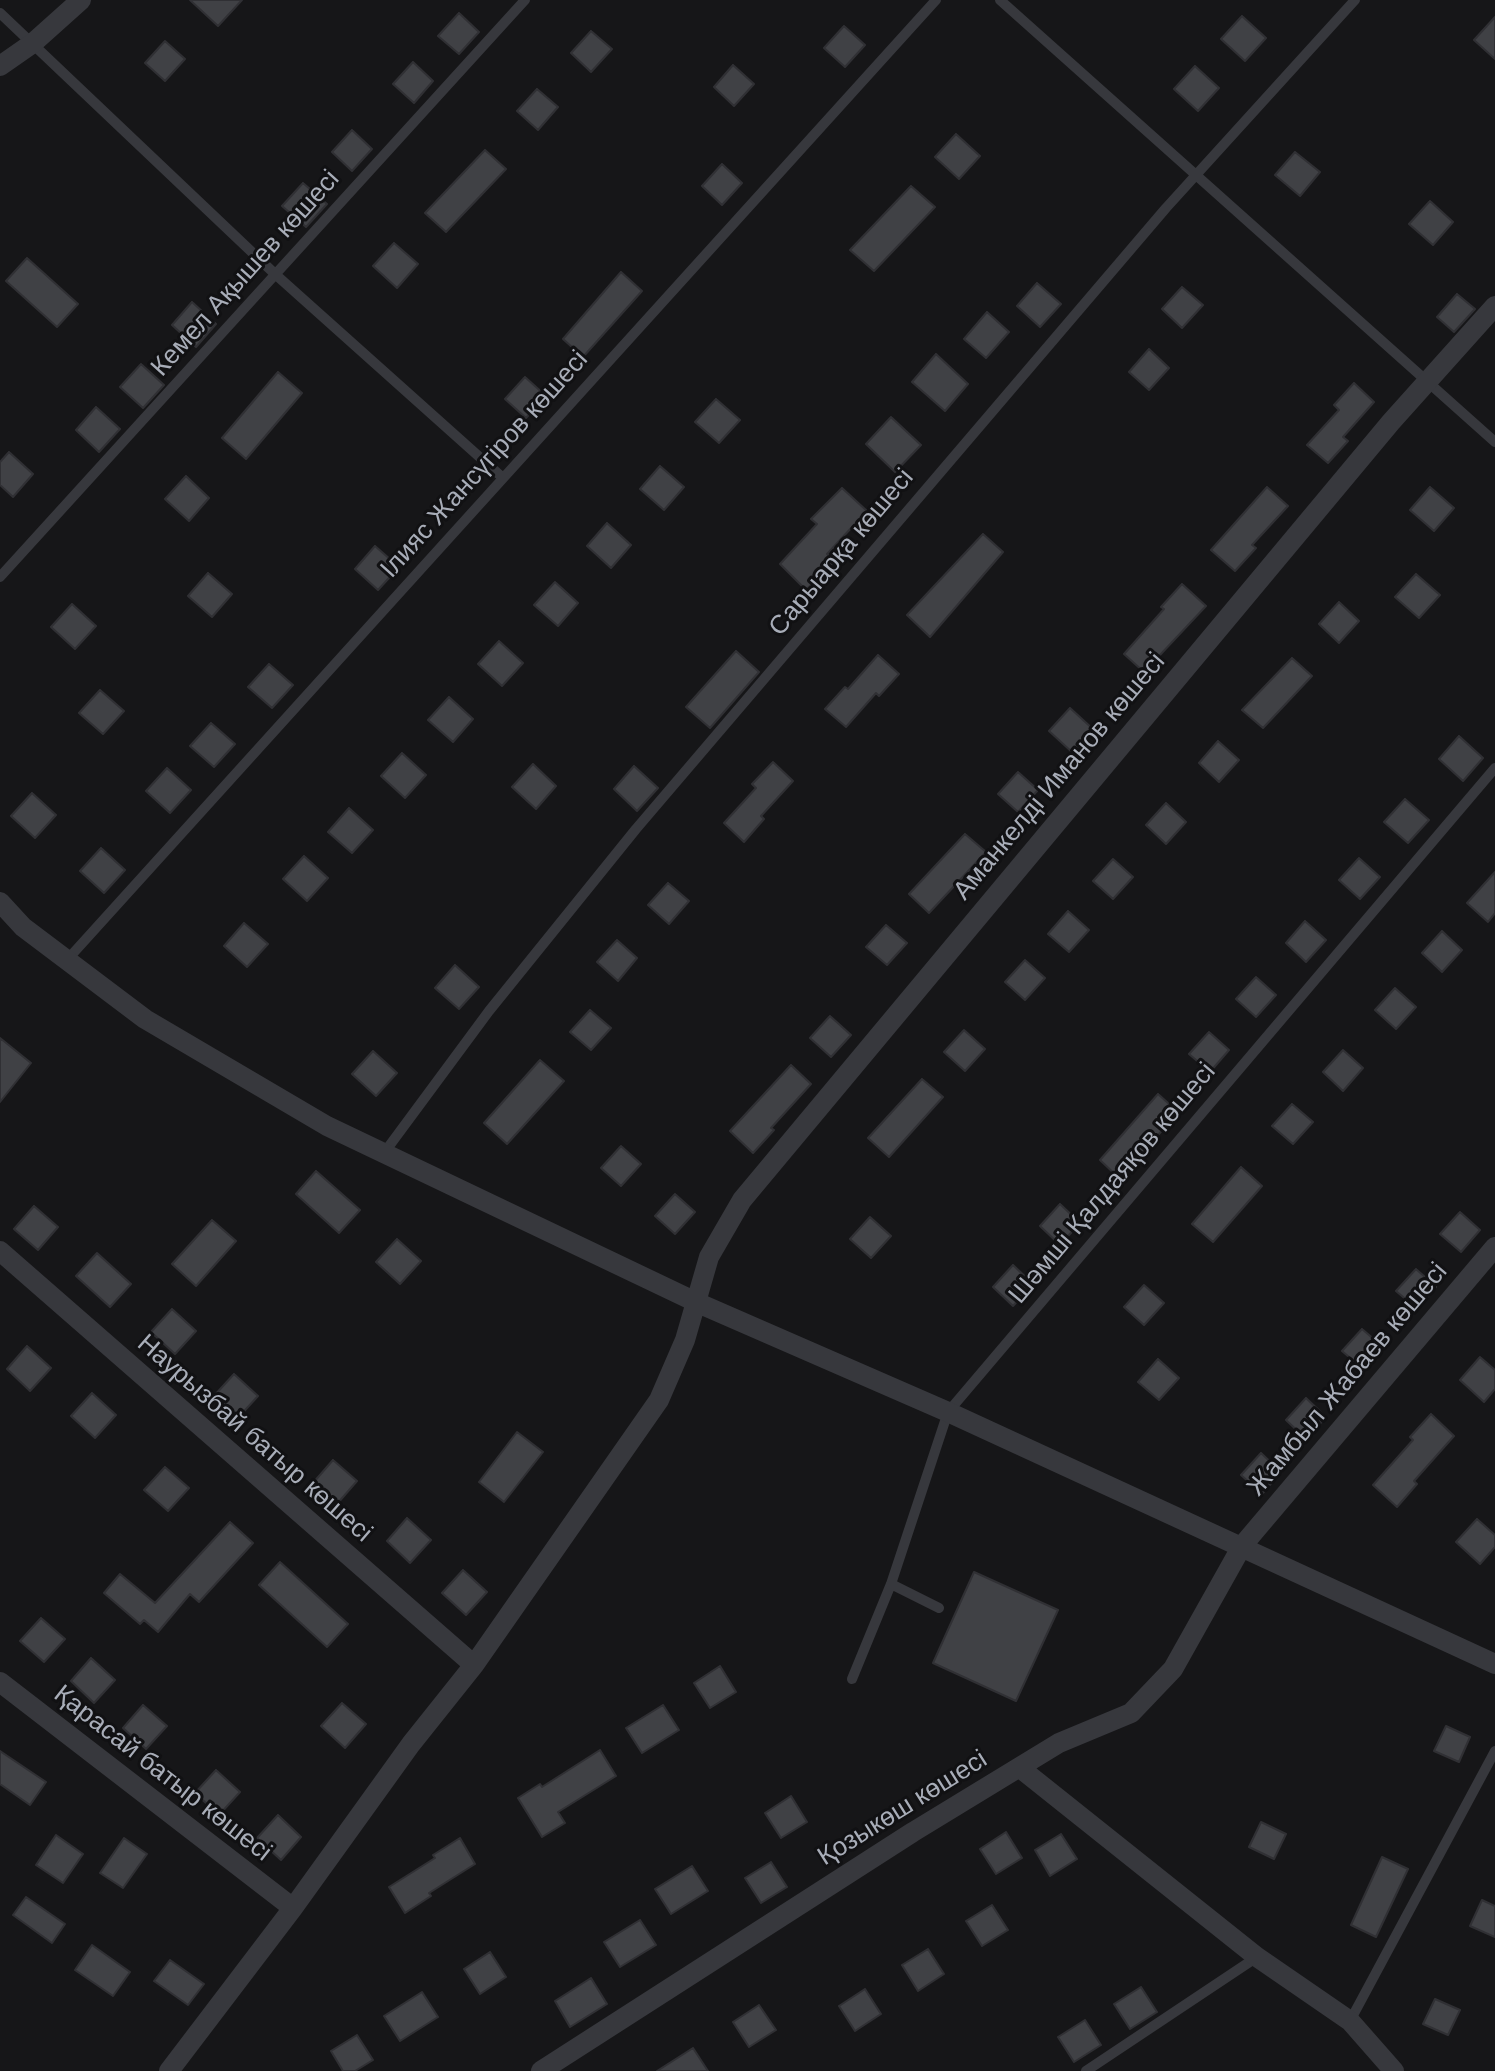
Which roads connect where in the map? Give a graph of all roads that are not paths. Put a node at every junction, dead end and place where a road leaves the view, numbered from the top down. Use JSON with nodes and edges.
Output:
{"nodes":[{"id":1,"x":81,"y":0,"type":"edge"},
{"id":2,"x":525,"y":0,"type":"edge"},
{"id":3,"x":936,"y":0,"type":"edge"},
{"id":4,"x":1000,"y":0,"type":"edge"},
{"id":5,"x":1355,"y":0,"type":"edge"},
{"id":6,"x":0,"y":13,"type":"edge"},
{"id":7,"x":33,"y":43,"type":"junction"},
{"id":8,"x":0,"y":66,"type":"edge"},
{"id":9,"x":1196,"y":175,"type":"junction"},
{"id":10,"x":275,"y":274,"type":"junction"},
{"id":11,"x":1495,"y":306,"type":"edge"},
{"id":12,"x":1427,"y":381,"type":"junction"},
{"id":13,"x":1495,"y":442,"type":"edge"},
{"id":14,"x":503,"y":478,"type":"junction"},
{"id":15,"x":0,"y":577,"type":"edge"},
{"id":16,"x":1495,"y":768,"type":"edge"},
{"id":17,"x":0,"y":902,"type":"edge"},
{"id":18,"x":67,"y":960,"type":"junction"},
{"id":19,"x":384,"y":1153,"type":"junction"},
{"id":20,"x":1495,"y":1247,"type":"edge"},
{"id":21,"x":0,"y":1251,"type":"edge"},
{"id":22,"x":698,"y":1303,"type":"junction"},
{"id":23,"x":948,"y":1412,"type":"junction"},
{"id":24,"x":1242,"y":1546,"type":"junction"},
{"id":25,"x":891,"y":1584,"type":"junction"},
{"id":26,"x":939,"y":1608,"type":"dead end"},
{"id":27,"x":1495,"y":1664,"type":"edge"},
{"id":28,"x":474,"y":1665,"type":"junction"},
{"id":29,"x":852,"y":1679,"type":"dead end"},
{"id":30,"x":0,"y":1682,"type":"edge"},
{"id":31,"x":1495,"y":1751,"type":"edge"},
{"id":32,"x":1020,"y":1768,"type":"junction"},
{"id":33,"x":293,"y":1908,"type":"junction"},
{"id":34,"x":1257,"y":1957,"type":"junction"},
{"id":35,"x":1350,"y":2021,"type":"junction"},
{"id":36,"x":169,"y":2071,"type":"edge"},
{"id":37,"x":541,"y":2071,"type":"edge"},
{"id":38,"x":1086,"y":2071,"type":"edge"},
{"id":39,"x":1394,"y":2071,"type":"edge"}],
"edges":[{"from":1,"to":7,"type":"street"},
{"from":2,"to":10,"type":"lane","name":"Кемел Ақышев көшесі"},
{"from":3,"to":14,"type":"lane","name":"Ілияс Жансүгіров көшесі"},
{"from":4,"to":9,"type":"lane"},
{"from":5,"to":9,"type":"lane","name":"Сарыарқа көшесі"},
{"from":6,"to":7,"type":"lane"},
{"from":7,"to":8,"type":"street"},
{"from":7,"to":10,"type":"lane"},
{"from":9,"to":12,"type":"lane"},
{"from":9,"to":19,"type":"lane","name":"Сарыарқа көшесі"},
{"from":10,"to":14,"type":"lane"},
{"from":10,"to":15,"type":"lane","name":"Кемел Ақышев көшесі"},
{"from":11,"to":12,"type":"street","name":"Аманкелді Иманов көшесі"},
{"from":12,"to":13,"type":"lane"},
{"from":12,"to":22,"type":"street","name":"Аманкелді Иманов көшесі"},
{"from":14,"to":18,"type":"lane","name":"Ілияс Жансүгіров көшесі"},
{"from":16,"to":23,"type":"lane","name":"Шәмші Қалдаяқов көшесі"},
{"from":17,"to":18,"type":"street"},
{"from":18,"to":19,"type":"street"},
{"from":19,"to":22,"type":"street"},
{"from":20,"to":24,"type":"street","name":"Жамбыл Жабаев көшесі"},
{"from":21,"to":28,"type":"street","name":"Наурызбай батыр көшесі"},
{"from":22,"to":23,"type":"street"},
{"from":22,"to":28,"type":"street","name":"Аманкелді Иманов көшесі"},
{"from":23,"to":24,"type":"street"},
{"from":23,"to":25,"type":"lane","name":"Шәмші Қалдаяқов көшесі"},
{"from":24,"to":27,"type":"street"},
{"from":24,"to":32,"type":"street","name":"Қозыкөш көшесі"},
{"from":25,"to":26,"type":"lane"},
{"from":25,"to":29,"type":"lane","name":"Шәмші Қалдаяқов көшесі"},
{"from":28,"to":33,"type":"street","name":"Аманкелді Иманов көшесі"},
{"from":30,"to":33,"type":"street","name":"Қарасай батыр көшесі"},
{"from":31,"to":35,"type":"lane"},
{"from":32,"to":34,"type":"street"},
{"from":32,"to":37,"type":"street","name":"Қозыкөш көшесі"},
{"from":33,"to":36,"type":"street","name":"Аманкелді Иманов көшесі"},
{"from":34,"to":35,"type":"street"},
{"from":34,"to":38,"type":"lane"},
{"from":35,"to":39,"type":"street"}]}
